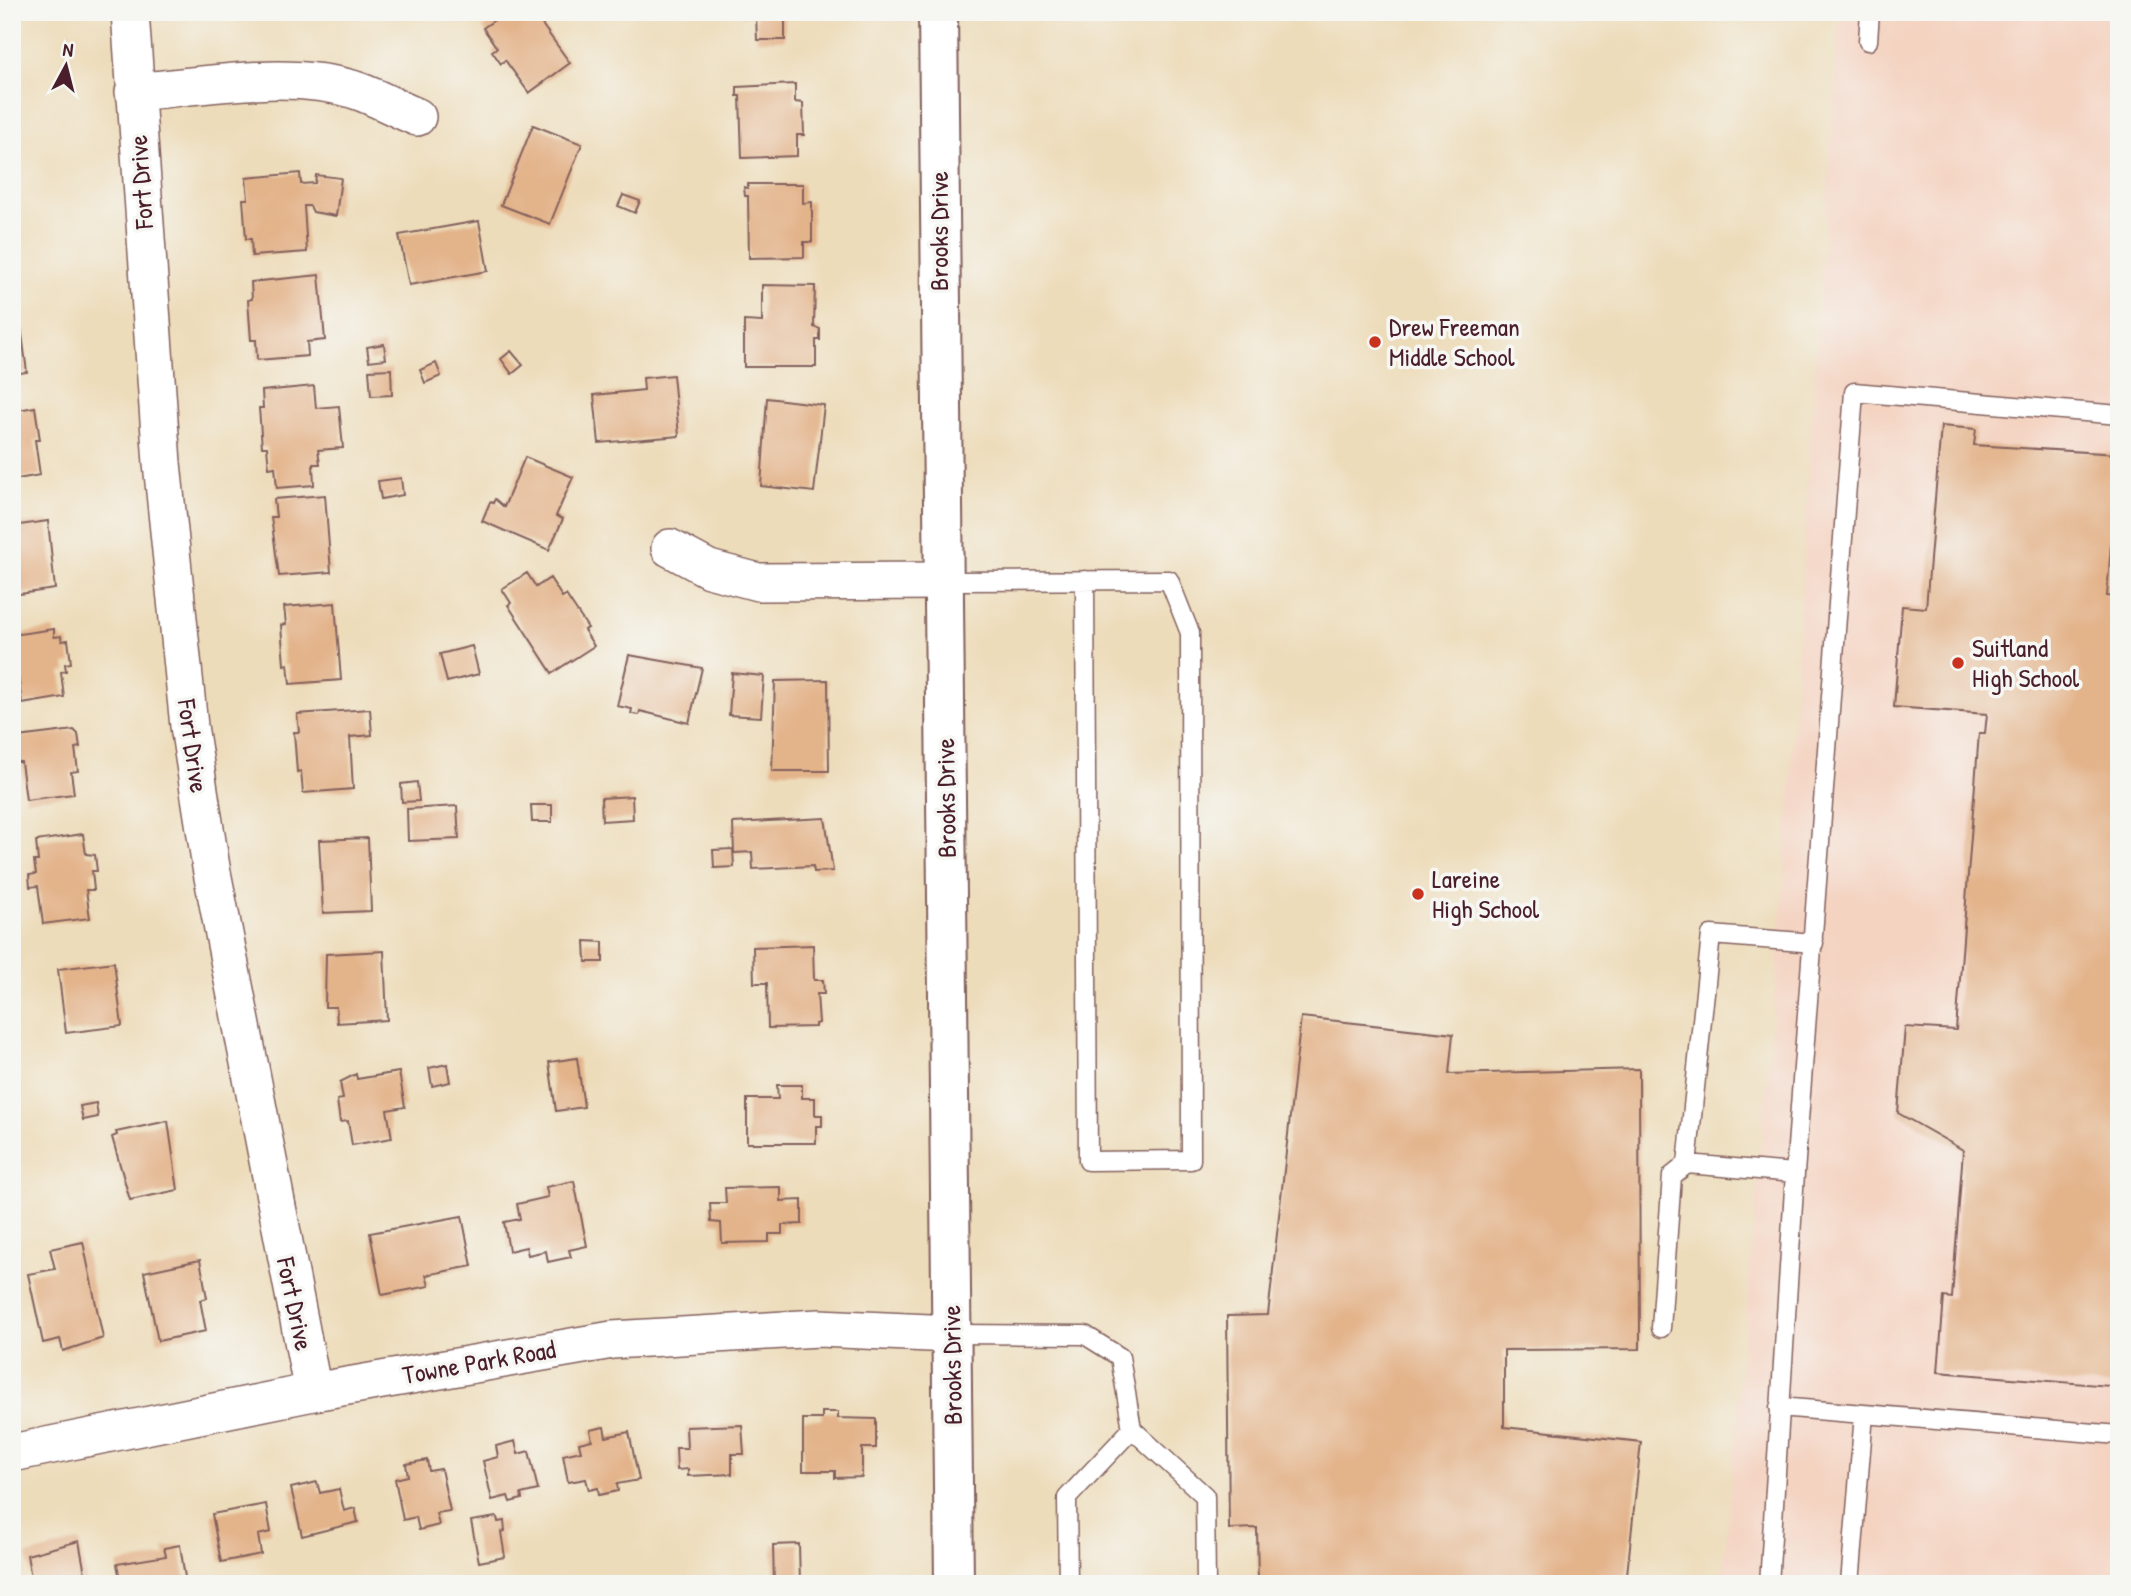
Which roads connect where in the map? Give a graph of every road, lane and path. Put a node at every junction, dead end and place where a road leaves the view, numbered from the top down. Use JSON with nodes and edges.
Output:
{"nodes":[{"id":1,"x":130,"y":12,"type":"edge"},
{"id":2,"x":938,"y":12,"type":"edge"},
{"id":3,"x":1870,"y":12,"type":"edge"},
{"id":4,"x":1868,"y":41,"type":"dead end"},
{"id":5,"x":134,"y":92,"type":"junction"},
{"id":6,"x":417,"y":117,"type":"dead end"},
{"id":7,"x":2119,"y":415,"type":"edge"},
{"id":8,"x":670,"y":548,"type":"dead end"},
{"id":9,"x":1085,"y":580,"type":"junction"},
{"id":10,"x":944,"y":581,"type":"junction"},
{"id":11,"x":1814,"y":943,"type":"junction"},
{"id":12,"x":1687,"y":1164,"type":"junction"},
{"id":13,"x":1795,"y":1173,"type":"junction"},
{"id":14,"x":1661,"y":1328,"type":"dead end"},
{"id":15,"x":952,"y":1334,"type":"junction"},
{"id":16,"x":313,"y":1392,"type":"junction"},
{"id":17,"x":1779,"y":1407,"type":"junction"},
{"id":18,"x":1864,"y":1414,"type":"junction"},
{"id":19,"x":1132,"y":1429,"type":"junction"},
{"id":20,"x":2119,"y":1435,"type":"edge"},
{"id":21,"x":12,"y":1453,"type":"edge"},
{"id":22,"x":954,"y":1584,"type":"edge"},
{"id":23,"x":1068,"y":1584,"type":"edge"},
{"id":24,"x":1206,"y":1584,"type":"edge"},
{"id":25,"x":1769,"y":1584,"type":"edge"},
{"id":26,"x":1850,"y":1584,"type":"edge"}],
"edges":[{"from":1,"to":5,"type":"street","name":"Fort Drive"},
{"from":2,"to":10,"type":"street","name":"Brooks Drive"},
{"from":3,"to":4,"type":"lane"},
{"from":5,"to":6,"type":"street"},
{"from":5,"to":16,"type":"street","name":"Fort Drive"},
{"from":7,"to":11,"type":"lane"},
{"from":8,"to":10,"type":"street"},
{"from":9,"to":9,"type":"lane"},
{"from":9,"to":10,"type":"lane"},
{"from":10,"to":15,"type":"street","name":"Brooks Drive"},
{"from":11,"to":12,"type":"lane"},
{"from":11,"to":13,"type":"lane"},
{"from":12,"to":13,"type":"lane"},
{"from":12,"to":14,"type":"lane"},
{"from":13,"to":17,"type":"lane"},
{"from":15,"to":16,"type":"street","name":"Towne Park Road"},
{"from":15,"to":19,"type":"lane"},
{"from":15,"to":22,"type":"street","name":"Brooks Drive"},
{"from":16,"to":21,"type":"street","name":"Towne Park Road"},
{"from":17,"to":18,"type":"lane"},
{"from":17,"to":25,"type":"lane"},
{"from":18,"to":20,"type":"lane"},
{"from":18,"to":26,"type":"lane"},
{"from":19,"to":23,"type":"lane"},
{"from":19,"to":24,"type":"lane"}]}
